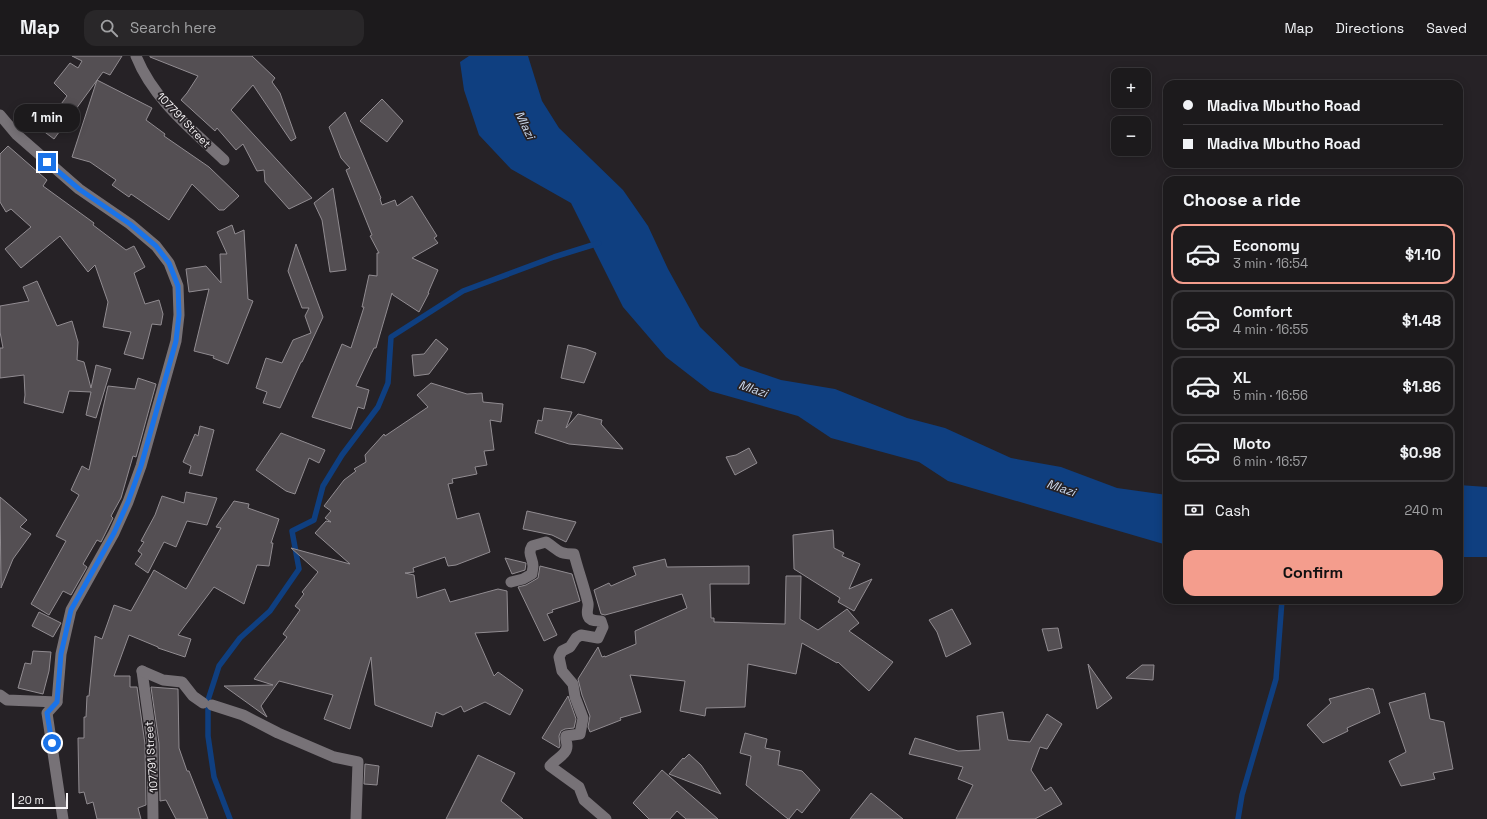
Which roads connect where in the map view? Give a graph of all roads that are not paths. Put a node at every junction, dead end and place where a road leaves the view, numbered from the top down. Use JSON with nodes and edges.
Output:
{"nodes":[{"id":1,"x":136,"y":56,"type":"edge"},
{"id":2,"x":0,"y":115,"type":"edge"},
{"id":3,"x":224,"y":160,"type":"dead end"},
{"id":4,"x":511,"y":582,"type":"dead end"},
{"id":5,"x":0,"y":695,"type":"edge"},
{"id":6,"x":57,"y":702,"type":"junction"},
{"id":7,"x":63,"y":819,"type":"edge"},
{"id":8,"x":153,"y":819,"type":"edge"},
{"id":9,"x":356,"y":819,"type":"edge"},
{"id":10,"x":606,"y":819,"type":"edge"}],
"edges":[{"from":1,"to":3,"type":"street","name":"107791 Street"},
{"from":2,"to":6,"type":"street"},
{"from":4,"to":10,"type":"street"},
{"from":5,"to":6,"type":"street"},
{"from":6,"to":7,"type":"street"},
{"from":8,"to":9,"type":"street","name":"107791 Street"}]}
